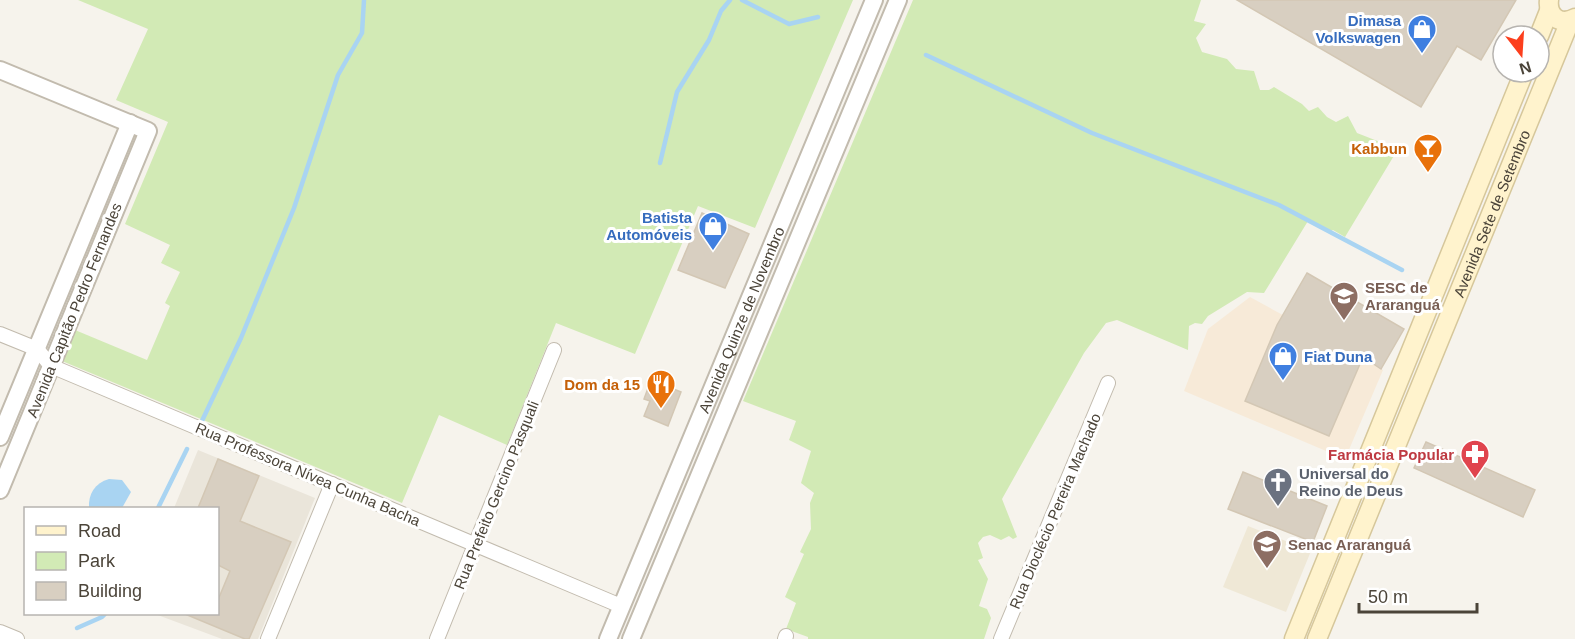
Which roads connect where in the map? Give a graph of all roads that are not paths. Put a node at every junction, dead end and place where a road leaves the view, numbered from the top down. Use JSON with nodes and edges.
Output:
{"nodes":[{"id":1,"x":874,"y":0,"type":"edge"},
{"id":2,"x":898,"y":0,"type":"edge"},
{"id":3,"x":1549,"y":6,"type":"edge"},
{"id":4,"x":1573,"y":20,"type":"edge"},
{"id":5,"x":1543,"y":24,"type":"edge"},
{"id":6,"x":0,"y":70,"type":"edge"},
{"id":7,"x":1519,"y":84,"type":"edge"},
{"id":8,"x":130,"y":123,"type":"junction"},
{"id":9,"x":0,"y":334,"type":"edge"},
{"id":10,"x":37,"y":349,"type":"junction"},
{"id":11,"x":554,"y":350,"type":"dead end"},
{"id":12,"x":51,"y":366,"type":"junction"},
{"id":13,"x":1108,"y":383,"type":"dead end"},
{"id":14,"x":0,"y":437,"type":"edge"},
{"id":15,"x":332,"y":484,"type":"junction"},
{"id":16,"x":0,"y":490,"type":"edge"},
{"id":17,"x":475,"y":545,"type":"junction"},
{"id":18,"x":621,"y":606,"type":"junction"},
{"id":19,"x":0,"y":632,"type":"edge"},
{"id":20,"x":17,"y":639,"type":"edge"},
{"id":21,"x":268,"y":639,"type":"edge"},
{"id":22,"x":437,"y":639,"type":"edge"},
{"id":23,"x":608,"y":639,"type":"edge"},
{"id":24,"x":632,"y":639,"type":"edge"},
{"id":25,"x":1001,"y":639,"type":"edge"},
{"id":26,"x":1293,"y":639,"type":"edge"},
{"id":27,"x":1317,"y":639,"type":"edge"}],
"edges":[{"from":1,"to":18,"type":"street","name":"Avenida Quinze de Novembro"},
{"from":2,"to":24,"type":"street","name":"Avenida Quinze de Novembro"},
{"from":3,"to":4,"type":"main road"},
{"from":3,"to":5,"type":"main road"},
{"from":4,"to":27,"type":"main road","name":"Avenida Sete de Setembro"},
{"from":6,"to":8,"type":"street"},
{"from":7,"to":26,"type":"main road","name":"Avenida Sete de Setembro"},
{"from":8,"to":10,"type":"street","name":"Avenida Capitão Pedro Fernandes"},
{"from":8,"to":12,"type":"street","name":"Avenida Capitão Pedro Fernandes"},
{"from":9,"to":10,"type":"street","name":"Rua Professora Nívea Cunha Bacha"},
{"from":10,"to":12,"type":"street","name":"Rua Professora Nívea Cunha Bacha"},
{"from":10,"to":14,"type":"street","name":"Avenida Capitão Pedro Fernandes"},
{"from":11,"to":17,"type":"street","name":"Rua Prefeito Gercino Pasquali"},
{"from":12,"to":15,"type":"street","name":"Rua Professora Nívea Cunha Bacha"},
{"from":12,"to":16,"type":"street","name":"Avenida Capitão Pedro Fernandes"},
{"from":13,"to":25,"type":"street","name":"Rua Dioclécio Pereira Machado"},
{"from":15,"to":17,"type":"street","name":"Rua Professora Nívea Cunha Bacha"},
{"from":15,"to":21,"type":"street"},
{"from":17,"to":18,"type":"street","name":"Rua Professora Nívea Cunha Bacha"},
{"from":17,"to":22,"type":"street","name":"Rua Prefeito Gercino Pasquali"},
{"from":18,"to":23,"type":"street","name":"Avenida Quinze de Novembro"},
{"from":19,"to":20,"type":"street"}]}
